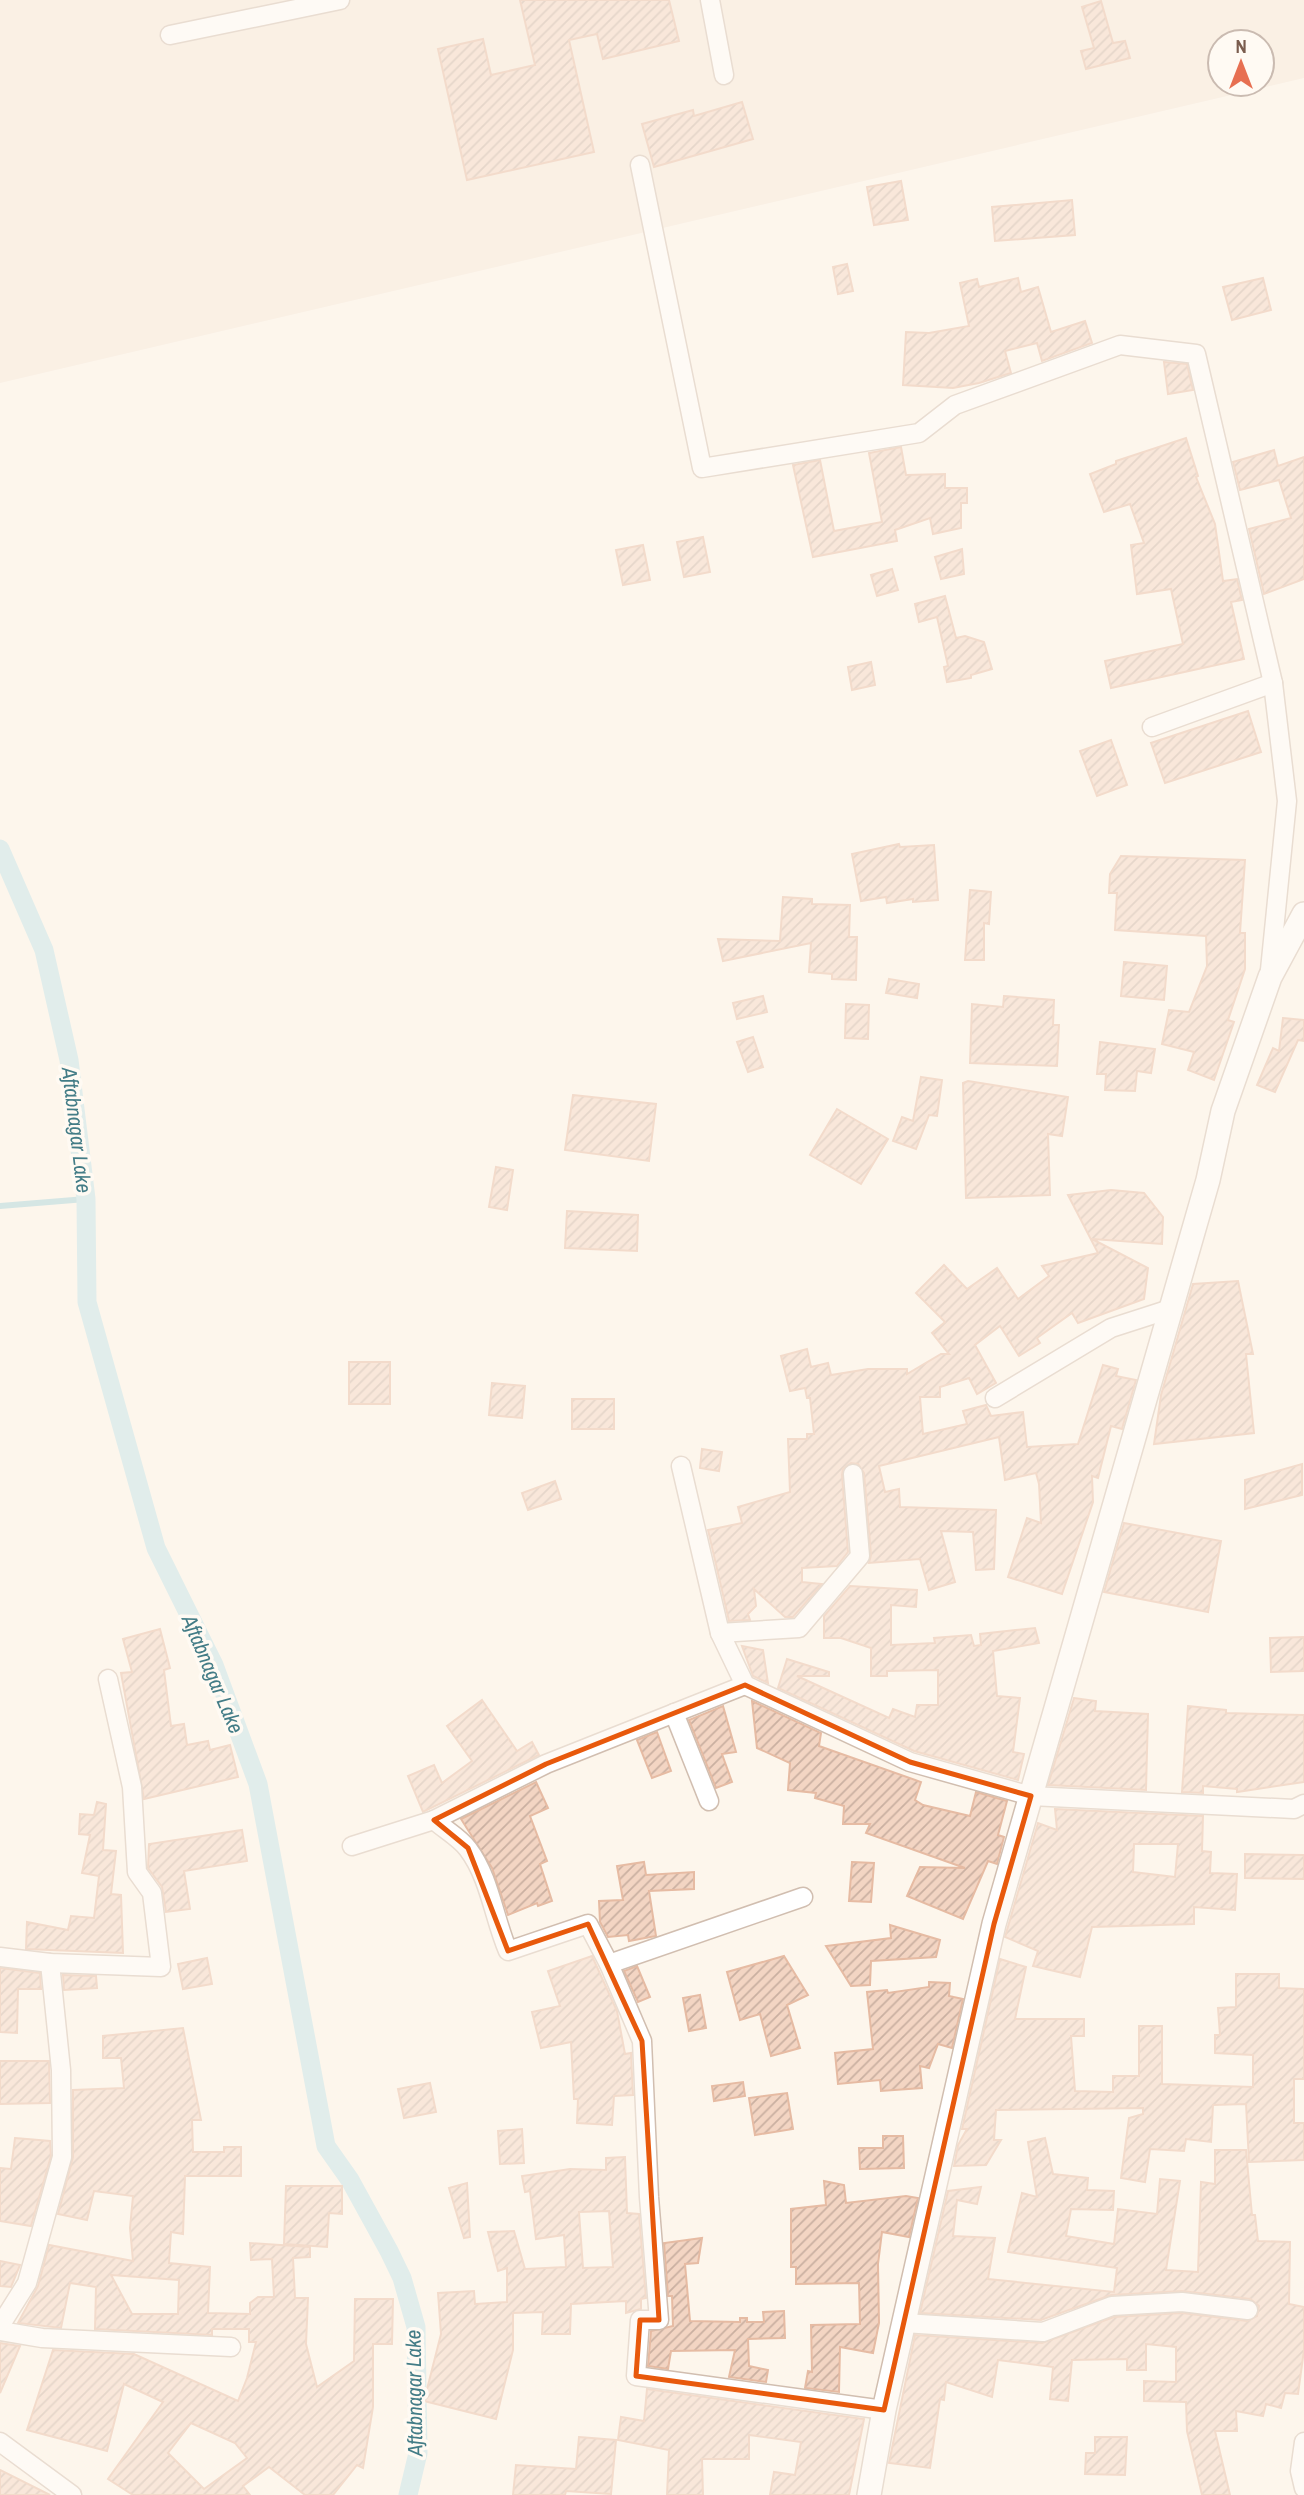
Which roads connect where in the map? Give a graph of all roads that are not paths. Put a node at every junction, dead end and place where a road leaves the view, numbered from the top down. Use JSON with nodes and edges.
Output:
{"nodes":[{"id":1,"x":340,"y":0,"type":"edge"},
{"id":2,"x":710,"y":0,"type":"edge"},
{"id":3,"x":170,"y":35,"type":"dead end"},
{"id":4,"x":724,"y":75,"type":"dead end"},
{"id":5,"x":640,"y":165,"type":"dead end"},
{"id":6,"x":1273,"y":683,"type":"junction"},
{"id":7,"x":1152,"y":727,"type":"dead end"},
{"id":8,"x":1304,"y":914,"type":"edge"},
{"id":9,"x":1270,"y":977,"type":"junction"},
{"id":10,"x":1170,"y":1309,"type":"junction"},
{"id":11,"x":995,"y":1398,"type":"dead end"},
{"id":12,"x":681,"y":1466,"type":"dead end"},
{"id":13,"x":853,"y":1474,"type":"dead end"},
{"id":14,"x":720,"y":1633,"type":"junction"},
{"id":15,"x":108,"y":1679,"type":"dead end"},
{"id":16,"x":745,"y":1685,"type":"junction"},
{"id":17,"x":674,"y":1713,"type":"junction"},
{"id":18,"x":1031,"y":1796,"type":"junction"},
{"id":19,"x":709,"y":1801,"type":"dead end"},
{"id":20,"x":1304,"y":1804,"type":"edge"},
{"id":21,"x":434,"y":1820,"type":"junction"},
{"id":22,"x":352,"y":1846,"type":"dead end"},
{"id":23,"x":803,"y":1897,"type":"dead end"},
{"id":24,"x":0,"y":1957,"type":"edge"},
{"id":25,"x":50,"y":1963,"type":"junction"},
{"id":26,"x":609,"y":1964,"type":"junction"},
{"id":27,"x":1248,"y":2310,"type":"dead end"},
{"id":28,"x":904,"y":2323,"type":"junction"},
{"id":29,"x":0,"y":2329,"type":"edge"},
{"id":30,"x":231,"y":2347,"type":"dead end"},
{"id":31,"x":884,"y":2410,"type":"junction"},
{"id":32,"x":0,"y":2442,"type":"edge"},
{"id":33,"x":1304,"y":2442,"type":"edge"},
{"id":34,"x":1304,"y":2488,"type":"edge"},
{"id":35,"x":72,"y":2495,"type":"edge"},
{"id":36,"x":869,"y":2495,"type":"edge"}],
"edges":[{"from":1,"to":3,"type":"street"},
{"from":2,"to":4,"type":"street"},
{"from":5,"to":6,"type":"street"},
{"from":6,"to":7,"type":"street"},
{"from":6,"to":9,"type":"street"},
{"from":8,"to":9,"type":"street"},
{"from":9,"to":10,"type":"street"},
{"from":10,"to":11,"type":"street"},
{"from":10,"to":18,"type":"street"},
{"from":12,"to":14,"type":"street"},
{"from":13,"to":14,"type":"street"},
{"from":14,"to":16,"type":"street"},
{"from":15,"to":25,"type":"street"},
{"from":16,"to":17,"type":"street"},
{"from":16,"to":18,"type":"street"},
{"from":17,"to":19,"type":"street"},
{"from":17,"to":21,"type":"street"},
{"from":18,"to":20,"type":"street"},
{"from":18,"to":28,"type":"street"},
{"from":21,"to":22,"type":"street"},
{"from":21,"to":26,"type":"street"},
{"from":23,"to":26,"type":"street"},
{"from":24,"to":25,"type":"street"},
{"from":25,"to":29,"type":"street"},
{"from":26,"to":31,"type":"street"},
{"from":27,"to":28,"type":"street"},
{"from":28,"to":31,"type":"street"},
{"from":29,"to":30,"type":"street"},
{"from":31,"to":36,"type":"street"},
{"from":32,"to":35,"type":"street"},
{"from":33,"to":34,"type":"street"}]}
